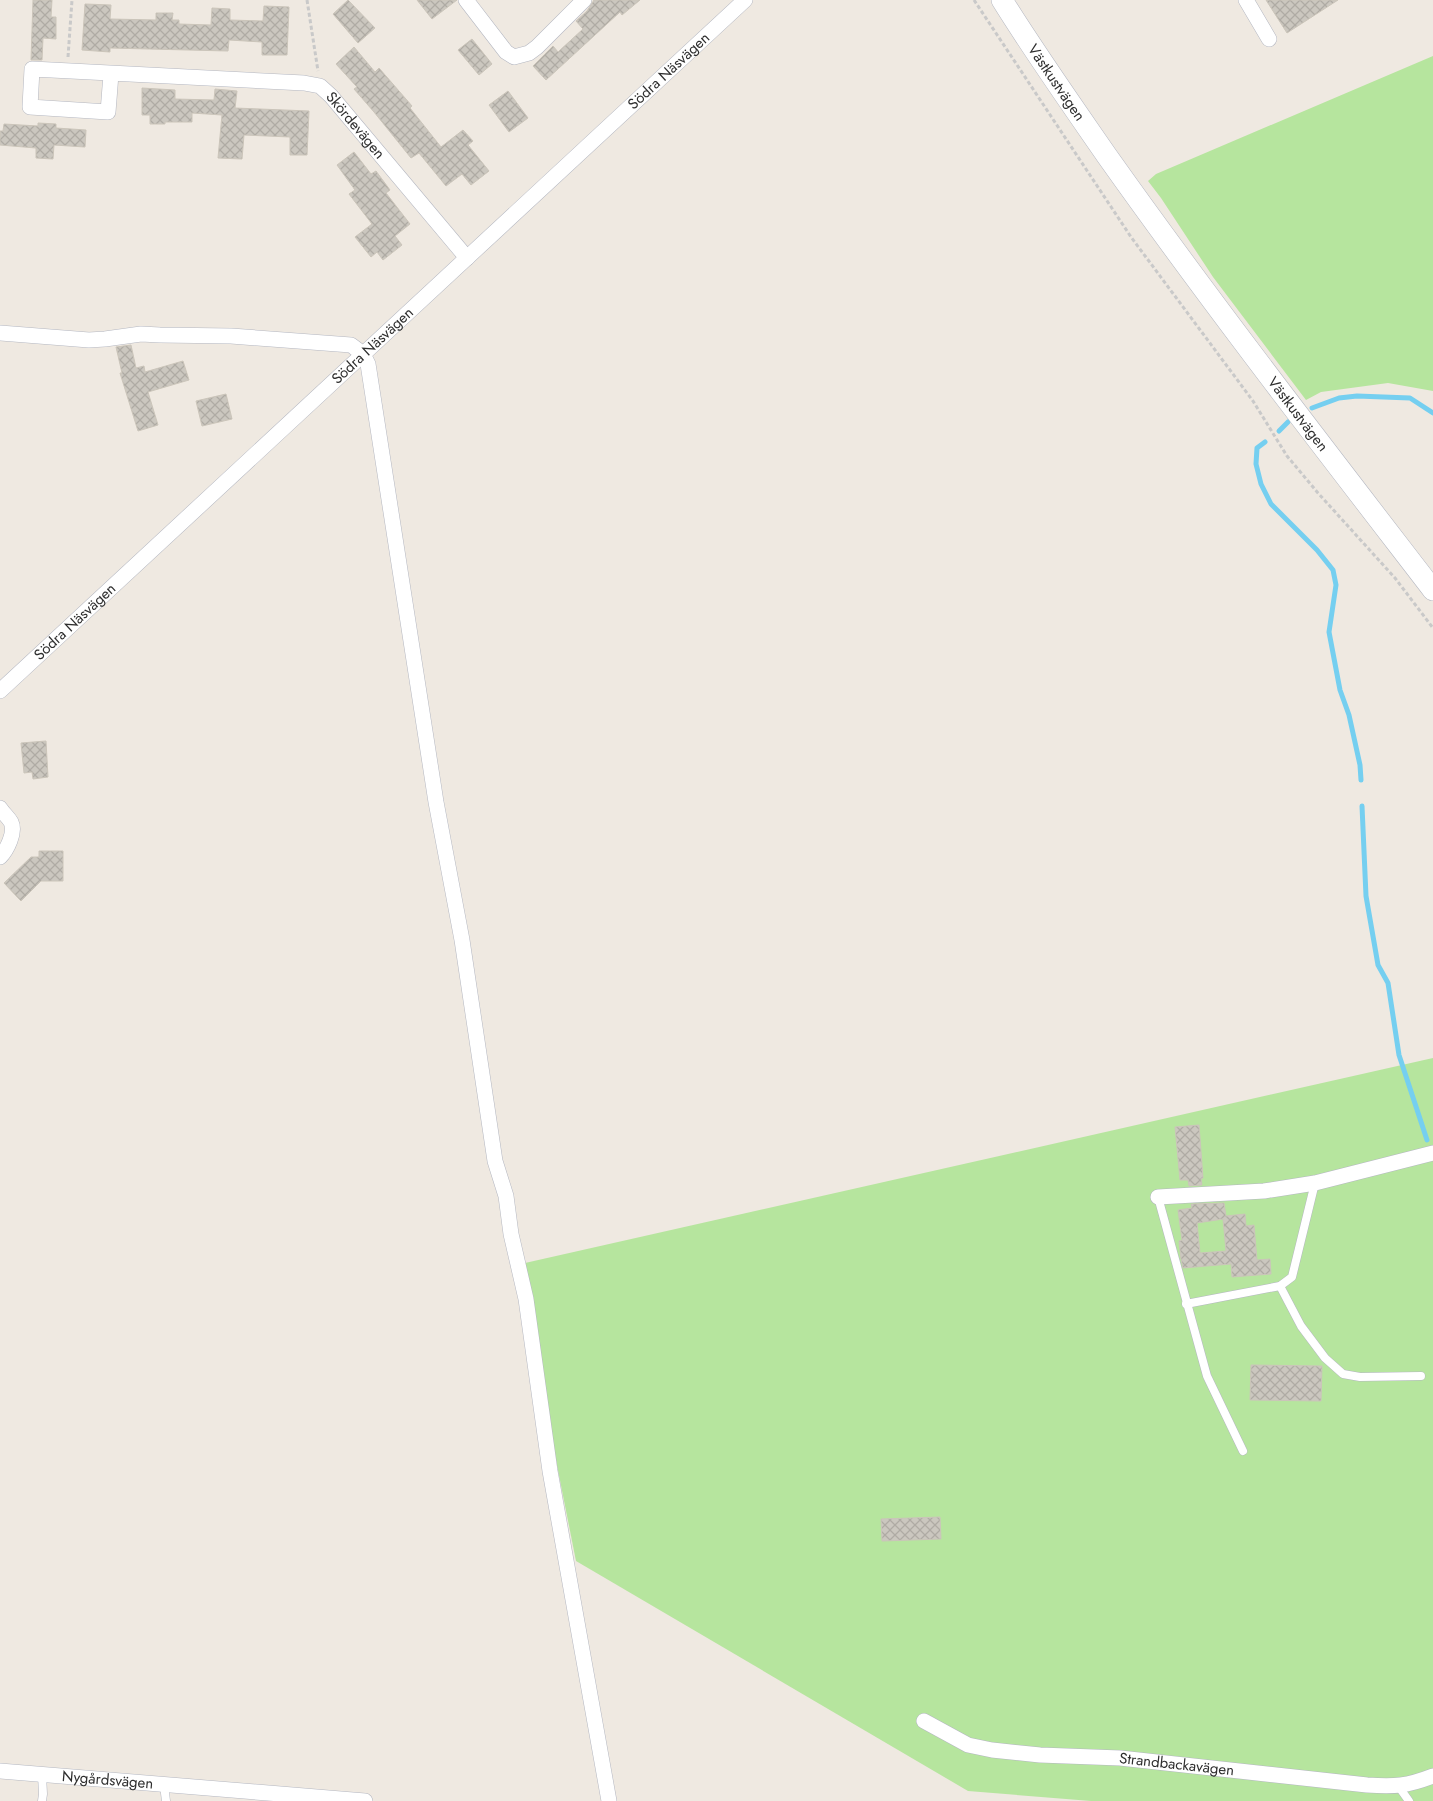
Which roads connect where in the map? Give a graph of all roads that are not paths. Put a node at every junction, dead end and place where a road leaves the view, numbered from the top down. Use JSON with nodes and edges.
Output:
{"nodes":[{"id":1,"x":466,"y":0,"type":"edge"},
{"id":2,"x":584,"y":0,"type":"edge"},
{"id":3,"x":1002,"y":0,"type":"edge"},
{"id":4,"x":1017,"y":0,"type":"edge"},
{"id":5,"x":1246,"y":0,"type":"edge"},
{"id":6,"x":739,"y":2,"type":"edge"},
{"id":7,"x":1269,"y":39,"type":"dead end"},
{"id":8,"x":111,"y":74,"type":"junction"},
{"id":9,"x":1164,"y":237,"type":"junction"},
{"id":10,"x":467,"y":258,"type":"junction"},
{"id":11,"x":0,"y":333,"type":"edge"},
{"id":12,"x":363,"y":354,"type":"junction"},
{"id":13,"x":1433,"y":590,"type":"edge"},
{"id":14,"x":0,"y":691,"type":"edge"},
{"id":15,"x":0,"y":808,"type":"edge"},
{"id":16,"x":0,"y":857,"type":"edge"},
{"id":17,"x":1433,"y":1152,"type":"edge"},
{"id":18,"x":1315,"y":1183,"type":"junction"},
{"id":19,"x":1158,"y":1197,"type":"joint"},
{"id":20,"x":1280,"y":1286,"type":"junction"},
{"id":21,"x":1186,"y":1304,"type":"junction"},
{"id":22,"x":1421,"y":1376,"type":"dead end"},
{"id":23,"x":1243,"y":1451,"type":"dead end"},
{"id":24,"x":924,"y":1720,"type":"dead end"},
{"id":25,"x":0,"y":1771,"type":"edge"},
{"id":26,"x":42,"y":1775,"type":"junction"},
{"id":27,"x":1433,"y":1776,"type":"edge"},
{"id":28,"x":164,"y":1785,"type":"junction"},
{"id":29,"x":1399,"y":1787,"type":"junction"},
{"id":30,"x":215,"y":1795,"type":"edge"},
{"id":31,"x":42,"y":1801,"type":"edge"},
{"id":32,"x":166,"y":1801,"type":"edge"},
{"id":33,"x":365,"y":1801,"type":"edge"},
{"id":34,"x":609,"y":1801,"type":"edge"},
{"id":35,"x":1409,"y":1801,"type":"edge"}],
"edges":[{"from":1,"to":2,"type":"street"},
{"from":3,"to":9,"type":"main road","name":"Västkustvägen"},
{"from":4,"to":9,"type":"main road","name":"Västkustvägen"},
{"from":5,"to":7,"type":"street"},
{"from":6,"to":10,"type":"street","name":"Södra Näsvägen"},
{"from":8,"to":8,"type":"street","name":"Skördevägen"},
{"from":8,"to":10,"type":"street","name":"Skördevägen"},
{"from":9,"to":13,"type":"main road","name":"Västkustvägen"},
{"from":10,"to":12,"type":"street","name":"Södra Näsvägen"},
{"from":11,"to":12,"type":"street"},
{"from":12,"to":14,"type":"street","name":"Södra Näsvägen"},
{"from":12,"to":34,"type":"street"},
{"from":15,"to":16,"type":"street"},
{"from":17,"to":18,"type":"street"},
{"from":18,"to":19,"type":"street"},
{"from":18,"to":20,"type":"lane"},
{"from":19,"to":21,"type":"lane"},
{"from":20,"to":21,"type":"lane"},
{"from":20,"to":22,"type":"lane"},
{"from":21,"to":23,"type":"lane"},
{"from":24,"to":29,"type":"street","name":"Strandbackavägen"},
{"from":25,"to":26,"type":"street","name":"Nygårdsvägen"},
{"from":26,"to":28,"type":"street","name":"Nygårdsvägen"},
{"from":26,"to":31,"type":"lane"},
{"from":27,"to":29,"type":"street","name":"Strandbackavägen"},
{"from":28,"to":30,"type":"street","name":"Nygårdsvägen"},
{"from":28,"to":32,"type":"lane"},
{"from":29,"to":35,"type":"lane"},
{"from":30,"to":33,"type":"street","name":"Nygårdsvägen"}]}
